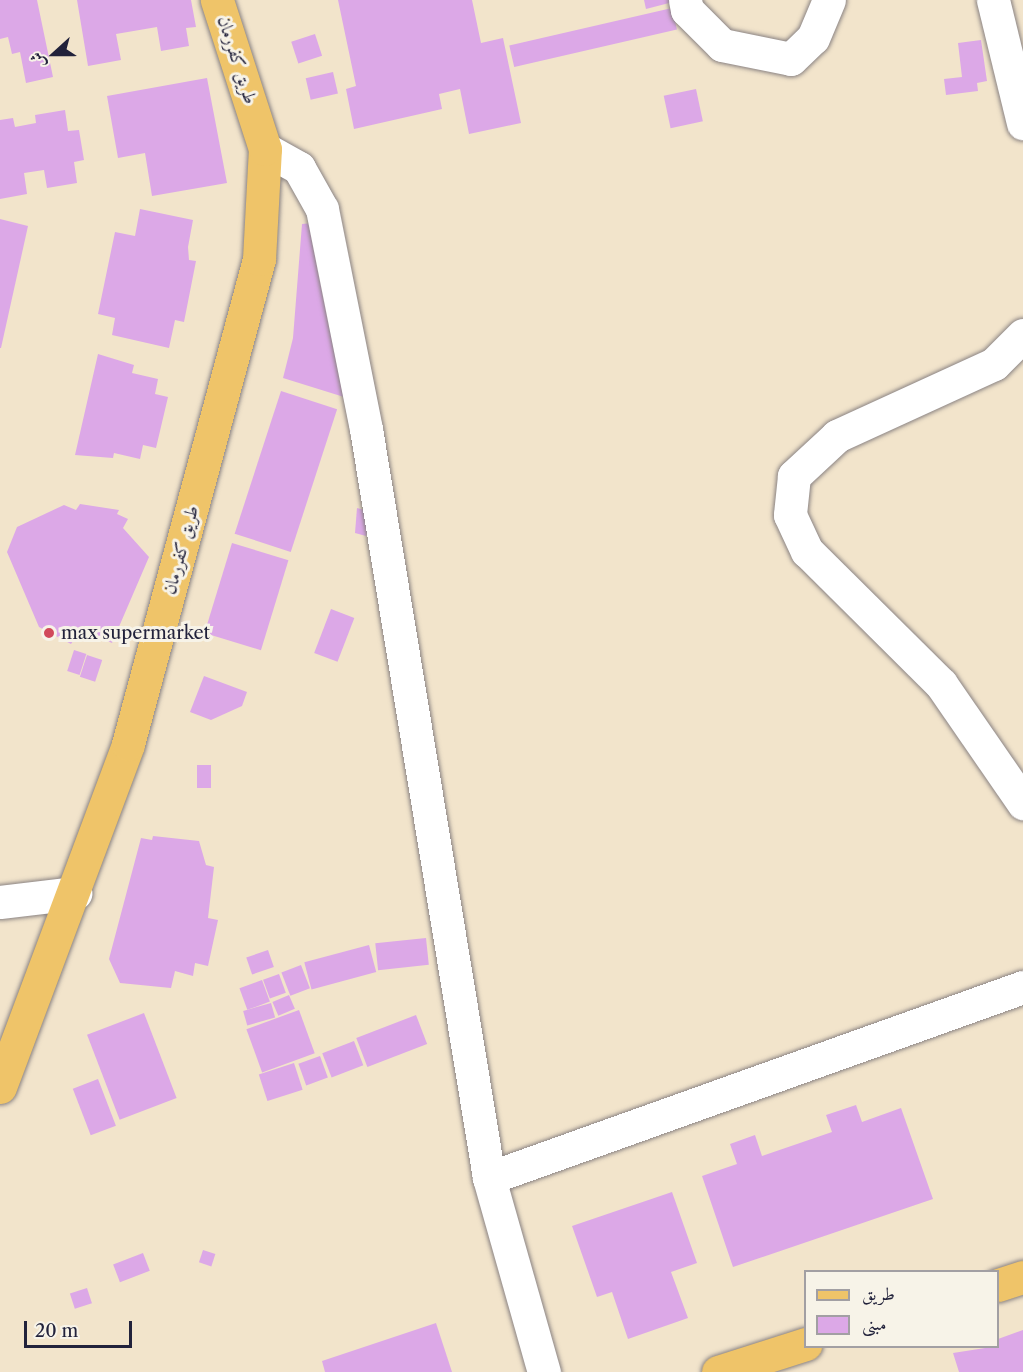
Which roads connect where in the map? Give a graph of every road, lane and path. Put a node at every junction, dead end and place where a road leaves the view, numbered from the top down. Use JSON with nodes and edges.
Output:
{"nodes":[{"id":1,"x":217,"y":0,"type":"edge"},
{"id":2,"x":686,"y":0,"type":"edge"},
{"id":3,"x":829,"y":0,"type":"edge"},
{"id":4,"x":1005,"y":22,"type":"edge"},
{"id":5,"x":1023,"y":123,"type":"edge"},
{"id":6,"x":264,"y":149,"type":"junction"},
{"id":7,"x":1023,"y":335,"type":"edge"},
{"id":8,"x":1023,"y":803,"type":"edge"},
{"id":9,"x":75,"y":893,"type":"junction"},
{"id":10,"x":0,"y":902,"type":"edge"},
{"id":11,"x":1023,"y":987,"type":"edge"},
{"id":12,"x":0,"y":1087,"type":"edge"},
{"id":13,"x":489,"y":1178,"type":"junction"},
{"id":14,"x":1023,"y":1277,"type":"edge"},
{"id":15,"x":999,"y":1285,"type":"edge"},
{"id":16,"x":804,"y":1345,"type":"edge"},
{"id":17,"x":544,"y":1372,"type":"edge"},
{"id":18,"x":718,"y":1372,"type":"edge"}],
"edges":[{"from":1,"to":6,"type":"main road","name":"طريق كفررمان"},
{"from":2,"to":3,"type":"street"},
{"from":4,"to":5,"type":"street"},
{"from":6,"to":9,"type":"main road","name":"طريق كفررمان"},
{"from":6,"to":13,"type":"street"},
{"from":7,"to":8,"type":"street"},
{"from":9,"to":10,"type":"street"},
{"from":9,"to":12,"type":"main road","name":"طريق كفررمان"},
{"from":11,"to":13,"type":"street"},
{"from":13,"to":17,"type":"street"},
{"from":14,"to":15,"type":"main road"},
{"from":16,"to":18,"type":"main road"}]}
